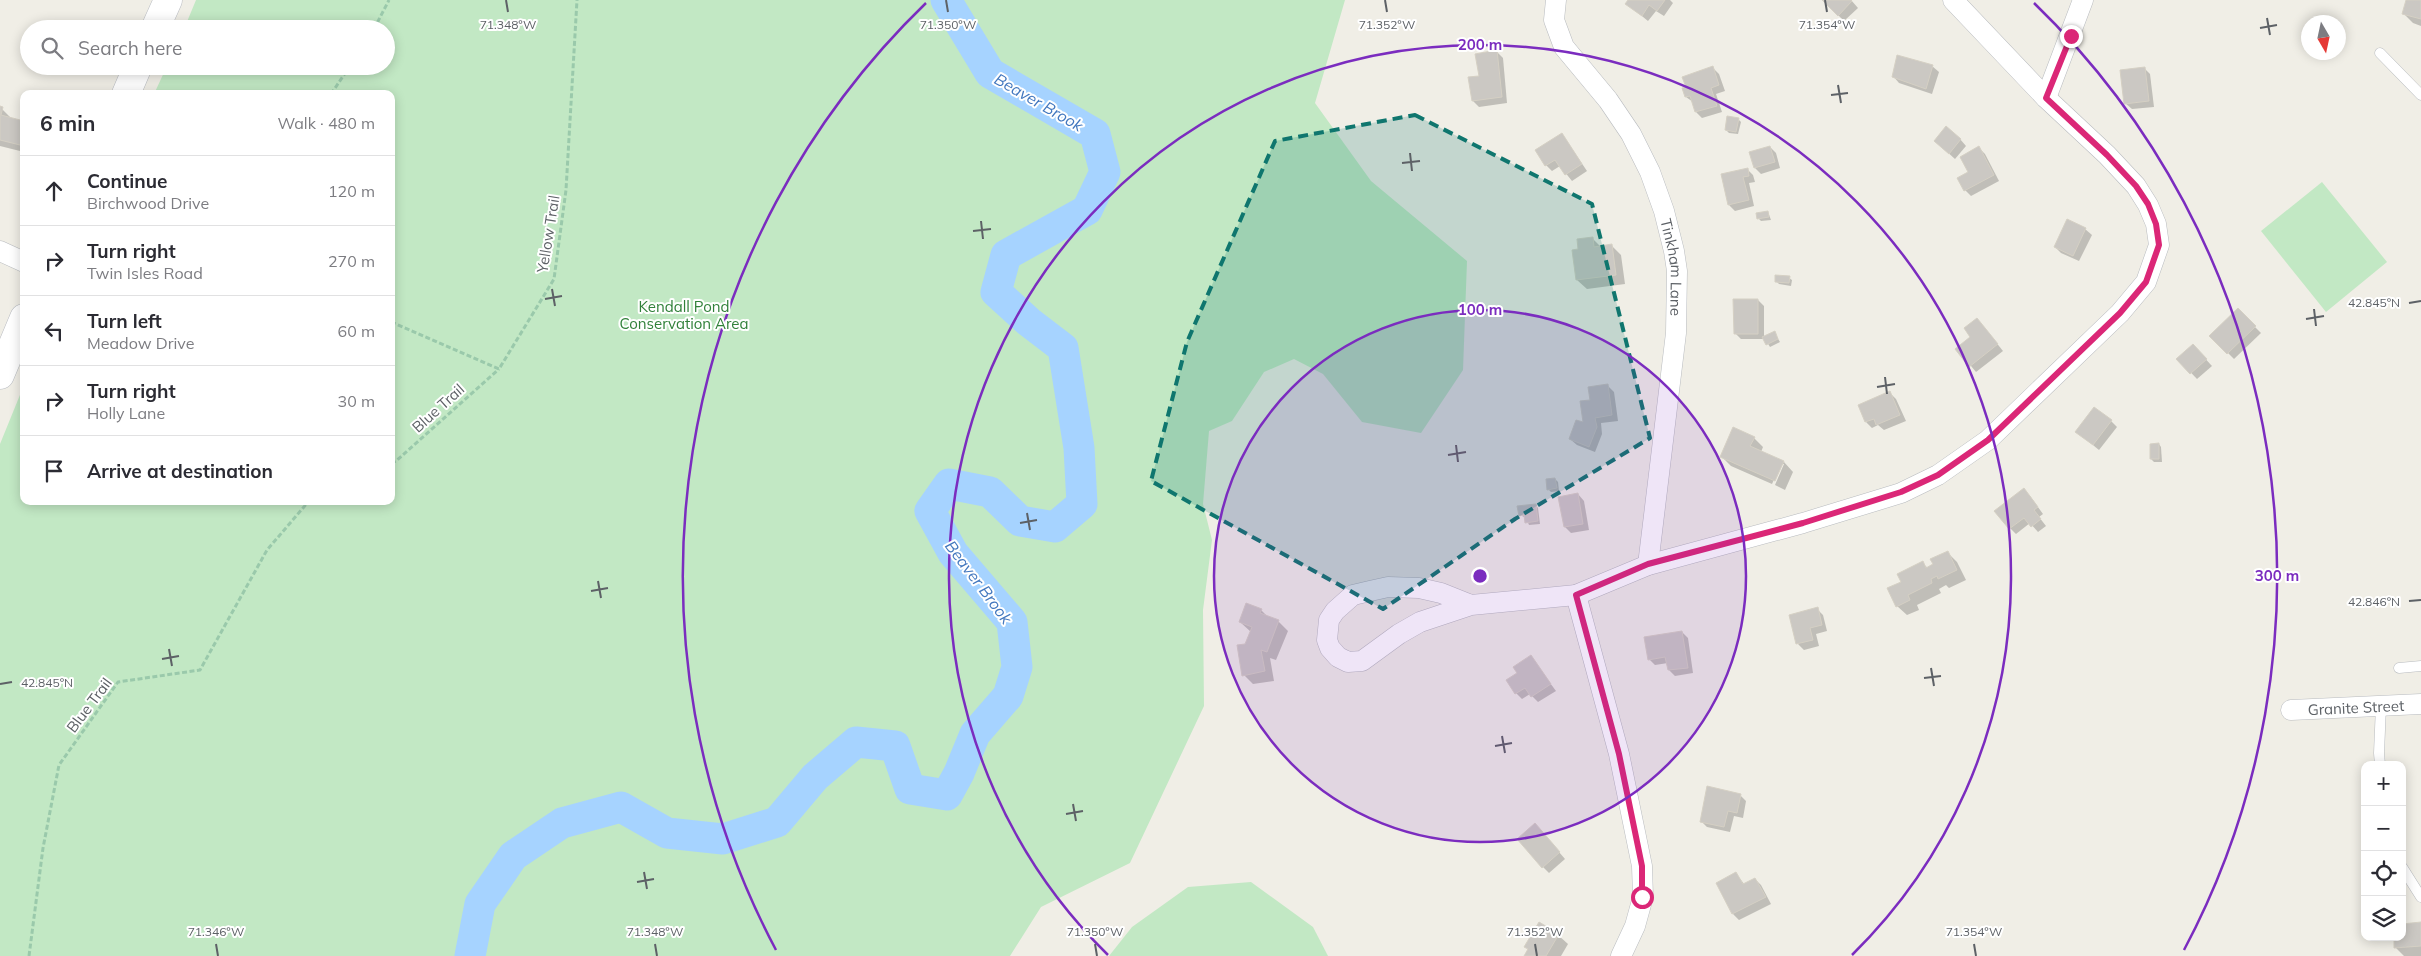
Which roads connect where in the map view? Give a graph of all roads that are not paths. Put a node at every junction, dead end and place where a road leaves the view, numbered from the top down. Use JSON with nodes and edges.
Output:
{"nodes":[{"id":1,"x":168,"y":0,"type":"edge"},
{"id":2,"x":1556,"y":0,"type":"edge"},
{"id":3,"x":1953,"y":0,"type":"edge"},
{"id":4,"x":2083,"y":0,"type":"edge"},
{"id":5,"x":159,"y":20,"type":"edge"},
{"id":6,"x":2380,"y":53,"type":"dead end"},
{"id":7,"x":134,"y":75,"type":"edge"},
{"id":8,"x":128,"y":90,"type":"edge"},
{"id":9,"x":2421,"y":95,"type":"edge"},
{"id":10,"x":2046,"y":98,"type":"junction"},
{"id":11,"x":0,"y":251,"type":"edge"},
{"id":12,"x":20,"y":260,"type":"edge"},
{"id":13,"x":20,"y":327,"type":"edge"},
{"id":14,"x":0,"y":374,"type":"edge"},
{"id":15,"x":1648,"y":564,"type":"junction"},
{"id":16,"x":1576,"y":595,"type":"junction"},
{"id":17,"x":1472,"y":605,"type":"junction"},
{"id":18,"x":2421,"y":666,"type":"edge"},
{"id":19,"x":2399,"y":668,"type":"dead end"},
{"id":20,"x":2421,"y":704,"type":"edge"},
{"id":21,"x":2381,"y":706,"type":"junction"},
{"id":22,"x":2291,"y":710,"type":"dead end"},
{"id":23,"x":2379,"y":761,"type":"edge"},
{"id":24,"x":2406,"y":873,"type":"edge"},
{"id":25,"x":2421,"y":897,"type":"edge"},
{"id":26,"x":1621,"y":956,"type":"edge"}],
"edges":[{"from":1,"to":5,"type":"street"},
{"from":2,"to":15,"type":"street","name":"Tinkham Lane"},
{"from":3,"to":10,"type":"street"},
{"from":4,"to":10,"type":"street"},
{"from":6,"to":9,"type":"lane"},
{"from":7,"to":8,"type":"street"},
{"from":10,"to":15,"type":"street"},
{"from":11,"to":12,"type":"street"},
{"from":13,"to":14,"type":"street"},
{"from":15,"to":16,"type":"street"},
{"from":16,"to":17,"type":"street"},
{"from":16,"to":26,"type":"street"},
{"from":17,"to":17,"type":"street"},
{"from":18,"to":19,"type":"lane"},
{"from":20,"to":21,"type":"street","name":"Granite Street"},
{"from":21,"to":22,"type":"street","name":"Granite Street"},
{"from":21,"to":23,"type":"lane"},
{"from":24,"to":25,"type":"lane"}]}
